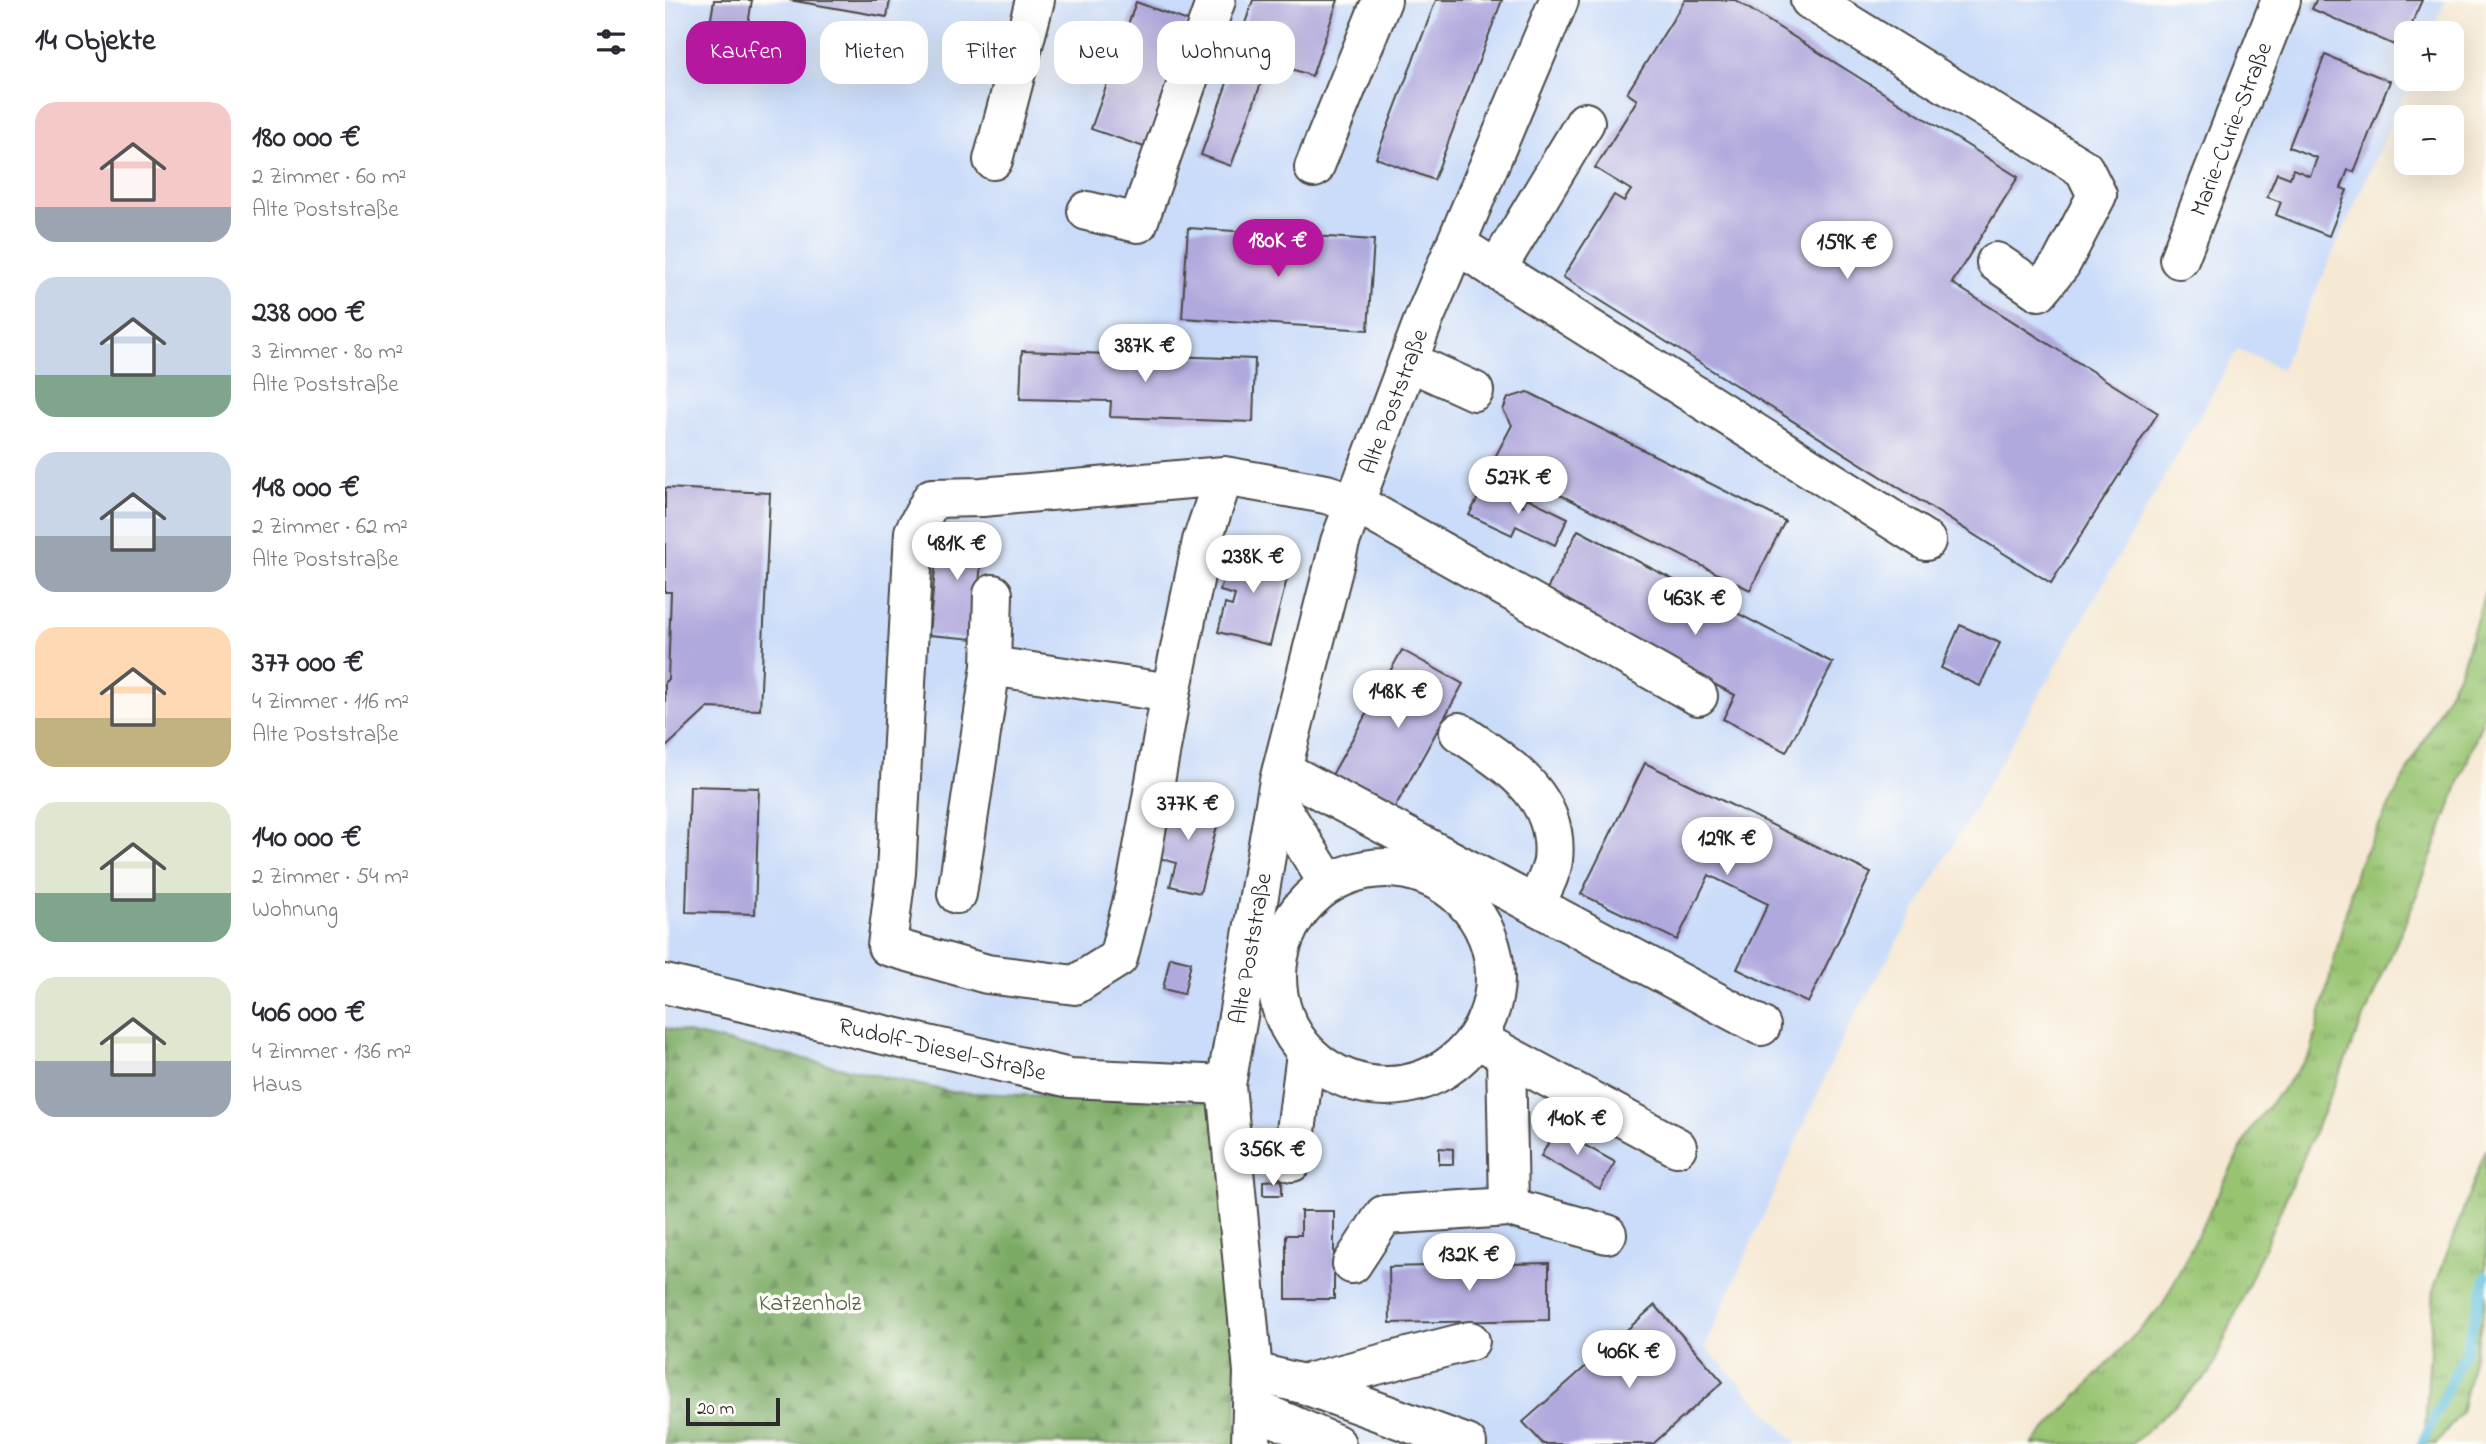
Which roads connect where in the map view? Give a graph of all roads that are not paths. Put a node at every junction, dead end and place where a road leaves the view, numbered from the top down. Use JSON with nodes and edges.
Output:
{"nodes":[{"id":1,"x":1035,"y":0,"type":"edge"},
{"id":2,"x":1216,"y":0,"type":"edge"},
{"id":3,"x":1382,"y":0,"type":"edge"},
{"id":4,"x":1559,"y":0,"type":"edge"},
{"id":5,"x":1810,"y":0,"type":"edge"},
{"id":6,"x":2281,"y":0,"type":"edge"},
{"id":7,"x":1585,"y":122,"type":"dead end"},
{"id":8,"x":993,"y":160,"type":"dead end"},
{"id":9,"x":1314,"y":168,"type":"dead end"},
{"id":10,"x":1087,"y":211,"type":"dead end"},
{"id":11,"x":1456,"y":244,"type":"junction"},
{"id":12,"x":2179,"y":259,"type":"dead end"},
{"id":13,"x":1996,"y":261,"type":"dead end"},
{"id":14,"x":1496,"y":270,"type":"junction"},
{"id":15,"x":1408,"y":361,"type":"junction"},
{"id":16,"x":1474,"y":391,"type":"dead end"},
{"id":17,"x":1224,"y":476,"type":"junction"},
{"id":18,"x":1355,"y":503,"type":"junction"},
{"id":19,"x":1926,"y":541,"type":"dead end"},
{"id":20,"x":993,"y":594,"type":"dead end"},
{"id":21,"x":991,"y":666,"type":"junction"},
{"id":22,"x":1171,"y":693,"type":"junction"},
{"id":23,"x":1698,"y":696,"type":"dead end"},
{"id":24,"x":1459,"y":732,"type":"dead end"},
{"id":25,"x":1279,"y":784,"type":"junction"},
{"id":26,"x":1328,"y":883,"type":"junction"},
{"id":27,"x":957,"y":894,"type":"dead end"},
{"id":28,"x":1535,"y":905,"type":"junction"},
{"id":29,"x":665,"y":984,"type":"edge"},
{"id":30,"x":1761,"y":1026,"type":"dead end"},
{"id":31,"x":1492,"y":1047,"type":"junction"},
{"id":32,"x":1306,"y":1054,"type":"junction"},
{"id":33,"x":1226,"y":1085,"type":"junction"},
{"id":34,"x":1677,"y":1147,"type":"dead end"},
{"id":35,"x":1292,"y":1162,"type":"dead end"},
{"id":36,"x":1509,"y":1208,"type":"junction"},
{"id":37,"x":1607,"y":1234,"type":"dead end"},
{"id":38,"x":1352,"y":1264,"type":"dead end"},
{"id":39,"x":1470,"y":1341,"type":"dead end"},
{"id":40,"x":1303,"y":1384,"type":"junction"},
{"id":41,"x":1252,"y":1408,"type":"edge"},
{"id":42,"x":1336,"y":1444,"type":"edge"},
{"id":43,"x":1467,"y":1444,"type":"edge"}],
"edges":[{"from":1,"to":8,"type":"street"},
{"from":2,"to":10,"type":"street"},
{"from":3,"to":9,"type":"street"},
{"from":4,"to":11,"type":"street","name":"Alte Poststraße"},
{"from":5,"to":13,"type":"street"},
{"from":6,"to":12,"type":"street","name":"Marie-Curie-Straße"},
{"from":7,"to":14,"type":"street"},
{"from":11,"to":14,"type":"street"},
{"from":11,"to":15,"type":"street","name":"Alte Poststraße"},
{"from":14,"to":19,"type":"street"},
{"from":15,"to":16,"type":"street"},
{"from":15,"to":18,"type":"street","name":"Alte Poststraße"},
{"from":17,"to":18,"type":"street"},
{"from":17,"to":22,"type":"street"},
{"from":17,"to":22,"type":"street"},
{"from":18,"to":23,"type":"street"},
{"from":18,"to":25,"type":"street","name":"Alte Poststraße"},
{"from":20,"to":21,"type":"street"},
{"from":21,"to":22,"type":"street"},
{"from":21,"to":27,"type":"street"},
{"from":24,"to":28,"type":"street"},
{"from":25,"to":26,"type":"street"},
{"from":25,"to":28,"type":"street"},
{"from":25,"to":33,"type":"street","name":"Alte Poststraße"},
{"from":26,"to":31,"type":"street"},
{"from":26,"to":32,"type":"street"},
{"from":28,"to":30,"type":"street"},
{"from":29,"to":33,"type":"street","name":"Rudolf-Diesel-Straße"},
{"from":31,"to":32,"type":"street"},
{"from":31,"to":34,"type":"street"},
{"from":31,"to":36,"type":"street"},
{"from":32,"to":35,"type":"street"},
{"from":33,"to":41,"type":"street","name":"Alte Poststraße"},
{"from":36,"to":37,"type":"street"},
{"from":36,"to":38,"type":"street"},
{"from":39,"to":40,"type":"street"},
{"from":40,"to":41,"type":"street"},
{"from":40,"to":43,"type":"street"},
{"from":41,"to":42,"type":"street"}]}
